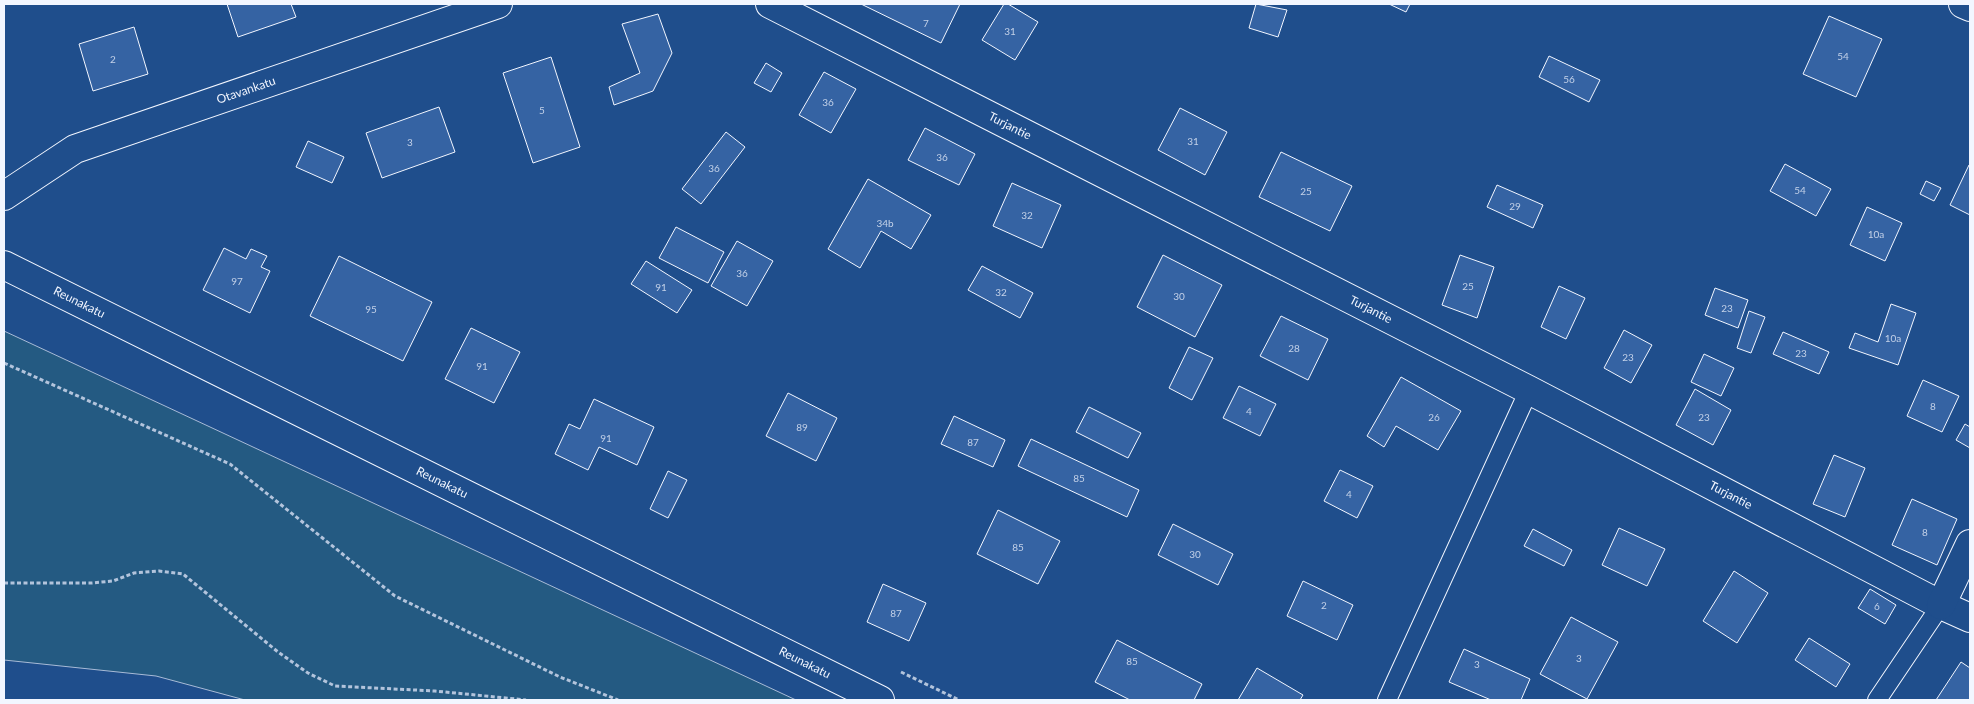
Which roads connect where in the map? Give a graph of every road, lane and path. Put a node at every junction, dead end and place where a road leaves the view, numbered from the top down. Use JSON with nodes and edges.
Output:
{"nodes":[{"id":1,"x":498,"y":4,"type":"edge"},
{"id":2,"x":770,"y":4,"type":"edge"},
{"id":3,"x":1963,"y":4,"type":"edge"},
{"id":4,"x":1970,"y":7,"type":"edge"},
{"id":5,"x":4,"y":196,"type":"edge"},
{"id":6,"x":4,"y":265,"type":"edge"},
{"id":7,"x":4,"y":363,"type":"edge"},
{"id":8,"x":1529,"y":390,"type":"junction"},
{"id":9,"x":1970,"y":544,"type":"edge"},
{"id":10,"x":4,"y":583,"type":"edge"},
{"id":11,"x":1941,"y":605,"type":"junction"},
{"id":12,"x":1970,"y":618,"type":"edge"},
{"id":13,"x":526,"y":700,"type":"edge"},
{"id":14,"x":618,"y":700,"type":"edge"},
{"id":15,"x":880,"y":700,"type":"edge"},
{"id":16,"x":1387,"y":700,"type":"edge"},
{"id":17,"x":1878,"y":700,"type":"edge"}],
"edges":[{"from":1,"to":5,"type":"street","name":"Otavankatu"},
{"from":2,"to":8,"type":"street","name":"Turjantie"},
{"from":3,"to":4,"type":"street"},
{"from":6,"to":15,"type":"street","name":"Reunakatu"},
{"from":7,"to":14,"type":"path"},
{"from":8,"to":11,"type":"street","name":"Turjantie"},
{"from":8,"to":16,"type":"lane"},
{"from":9,"to":11,"type":"street"},
{"from":10,"to":13,"type":"path"},
{"from":11,"to":12,"type":"street","name":"Turjantie"},
{"from":11,"to":17,"type":"lane"}]}
